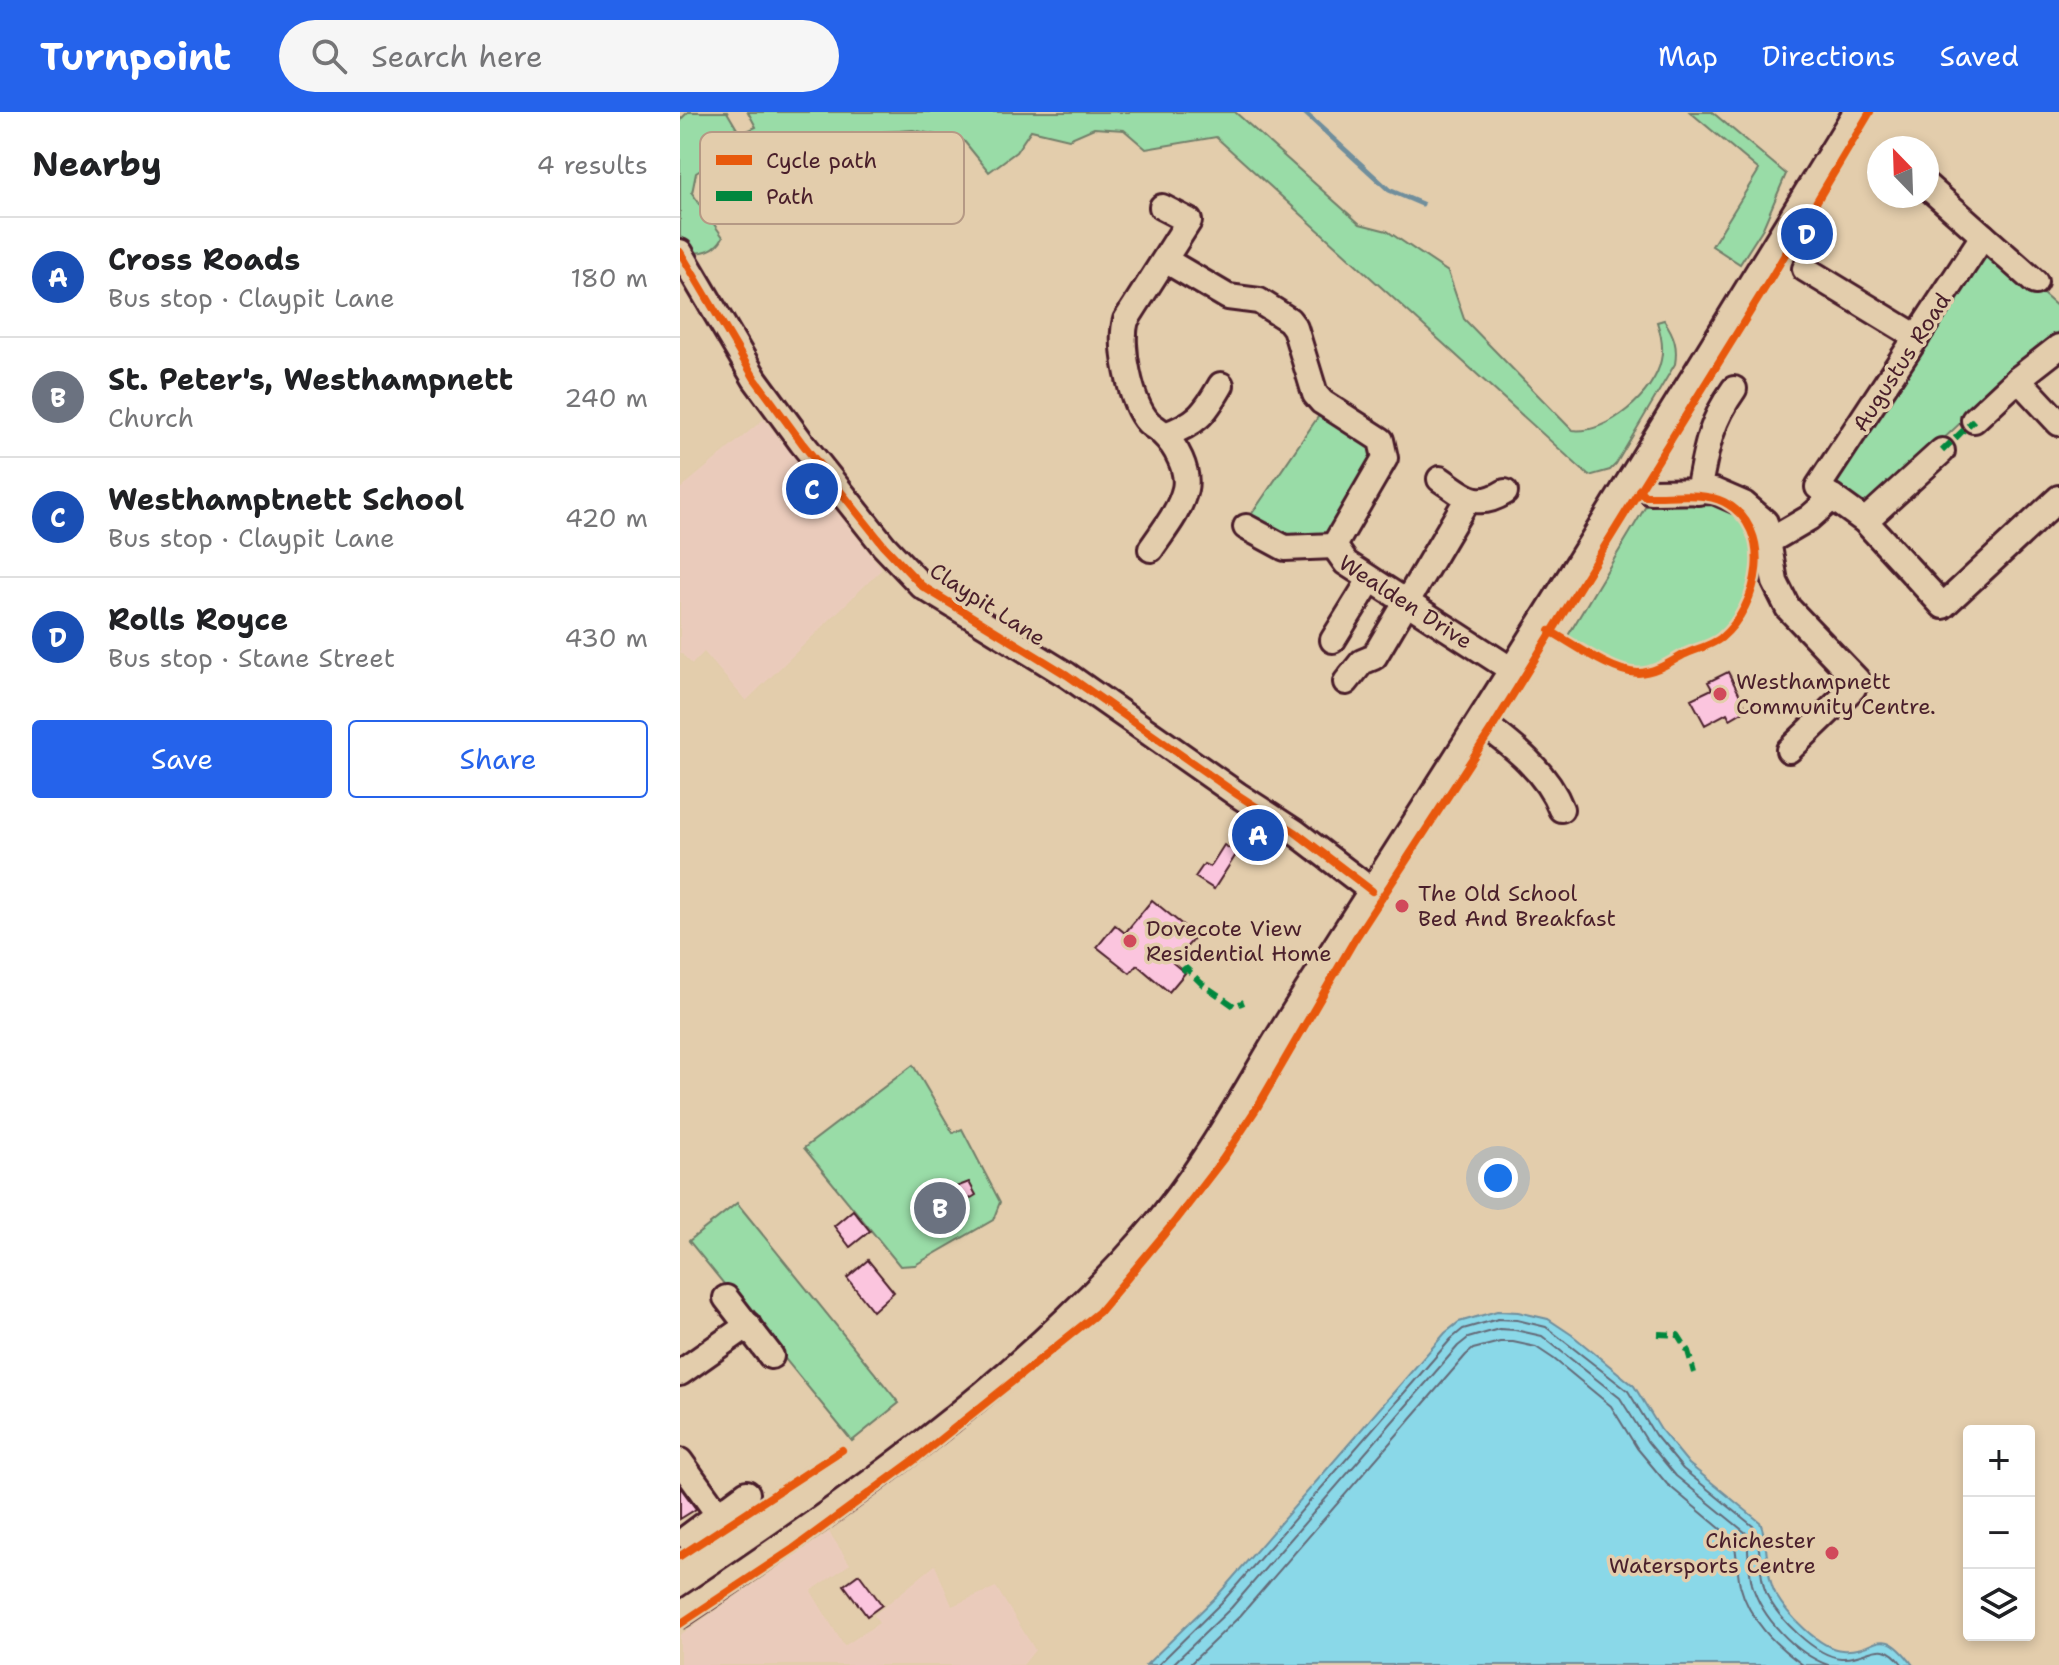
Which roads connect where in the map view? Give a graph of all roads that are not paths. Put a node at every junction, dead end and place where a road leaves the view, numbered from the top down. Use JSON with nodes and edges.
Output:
{"nodes":[{"id":1,"x":1856,"y":112,"type":"edge"},
{"id":2,"x":1939,"y":197,"type":"edge"},
{"id":3,"x":1162,"y":207,"type":"dead end"},
{"id":4,"x":1983,"y":236,"type":"junction"},
{"id":5,"x":680,"y":252,"type":"edge"},
{"id":6,"x":1165,"y":260,"type":"junction"},
{"id":7,"x":1805,"y":269,"type":"dead end"},
{"id":8,"x":2035,"y":282,"type":"dead end"},
{"id":9,"x":1917,"y":337,"type":"junction"},
{"id":10,"x":2059,"y":347,"type":"edge"},
{"id":11,"x":2018,"y":379,"type":"junction"},
{"id":12,"x":1221,"y":385,"type":"dead end"},
{"id":13,"x":1734,"y":389,"type":"dead end"},
{"id":14,"x":1974,"y":420,"type":"dead end"},
{"id":15,"x":2059,"y":423,"type":"edge"},
{"id":16,"x":1165,"y":435,"type":"junction"},
{"id":17,"x":1942,"y":451,"type":"dead end"},
{"id":18,"x":1632,"y":477,"type":"junction"},
{"id":19,"x":1440,"y":479,"type":"dead end"},
{"id":20,"x":1505,"y":492,"type":"dead end"},
{"id":21,"x":1698,"y":492,"type":"junction"},
{"id":22,"x":1826,"y":492,"type":"junction"},
{"id":23,"x":1468,"y":498,"type":"junction"},
{"id":24,"x":2059,"y":498,"type":"edge"},
{"id":25,"x":1865,"y":521,"type":"junction"},
{"id":26,"x":1246,"y":527,"type":"dead end"},
{"id":27,"x":1768,"y":542,"type":"junction"},
{"id":28,"x":1334,"y":546,"type":"junction"},
{"id":29,"x":1151,"y":549,"type":"dead end"},
{"id":30,"x":1370,"y":580,"type":"junction"},
{"id":31,"x":1406,"y":602,"type":"junction"},
{"id":32,"x":1333,"y":640,"type":"dead end"},
{"id":33,"x":1512,"y":670,"type":"junction"},
{"id":34,"x":1346,"y":682,"type":"dead end"},
{"id":35,"x":1481,"y":722,"type":"junction"},
{"id":36,"x":1789,"y":750,"type":"dead end"},
{"id":37,"x":1561,"y":809,"type":"dead end"},
{"id":38,"x":1372,"y":891,"type":"junction"},
{"id":39,"x":726,"y":1298,"type":"dead end"},
{"id":40,"x":748,"y":1325,"type":"junction"},
{"id":41,"x":771,"y":1356,"type":"dead end"},
{"id":42,"x":680,"y":1373,"type":"edge"},
{"id":43,"x":680,"y":1461,"type":"edge"},
{"id":44,"x":747,"y":1493,"type":"dead end"},
{"id":45,"x":718,"y":1514,"type":"junction"},
{"id":46,"x":688,"y":1537,"type":"dead end"},
{"id":47,"x":680,"y":1615,"type":"edge"}],
"edges":[{"from":1,"to":18,"type":"street"},
{"from":2,"to":4,"type":"street"},
{"from":3,"to":6,"type":"street"},
{"from":4,"to":8,"type":"street"},
{"from":4,"to":9,"type":"street","name":"Augustus Road"},
{"from":5,"to":38,"type":"street","name":"Claypit Lane"},
{"from":6,"to":16,"type":"street"},
{"from":6,"to":28,"type":"street","name":"Wealden Drive"},
{"from":7,"to":9,"type":"street"},
{"from":9,"to":22,"type":"street","name":"Augustus Road"},
{"from":10,"to":11,"type":"street"},
{"from":11,"to":14,"type":"street"},
{"from":11,"to":15,"type":"street"},
{"from":12,"to":16,"type":"street"},
{"from":13,"to":21,"type":"street"},
{"from":16,"to":29,"type":"street"},
{"from":17,"to":25,"type":"street"},
{"from":18,"to":21,"type":"street"},
{"from":18,"to":33,"type":"street"},
{"from":19,"to":23,"type":"street"},
{"from":20,"to":23,"type":"street"},
{"from":21,"to":27,"type":"street"},
{"from":22,"to":25,"type":"street"},
{"from":22,"to":27,"type":"street","name":"Augustus Road"},
{"from":23,"to":31,"type":"street"},
{"from":24,"to":25,"type":"street"},
{"from":26,"to":28,"type":"street"},
{"from":27,"to":36,"type":"street"},
{"from":28,"to":30,"type":"street","name":"Wealden Drive"},
{"from":30,"to":31,"type":"street","name":"Wealden Drive"},
{"from":30,"to":32,"type":"street","name":"Wealden Drive"},
{"from":31,"to":33,"type":"street","name":"Wealden Drive"},
{"from":31,"to":34,"type":"street"},
{"from":33,"to":35,"type":"street"},
{"from":35,"to":37,"type":"street"},
{"from":35,"to":38,"type":"street"},
{"from":38,"to":47,"type":"street"},
{"from":39,"to":40,"type":"street"},
{"from":40,"to":41,"type":"street"},
{"from":40,"to":42,"type":"street"},
{"from":43,"to":45,"type":"street"},
{"from":44,"to":45,"type":"street"},
{"from":45,"to":46,"type":"street"}]}
